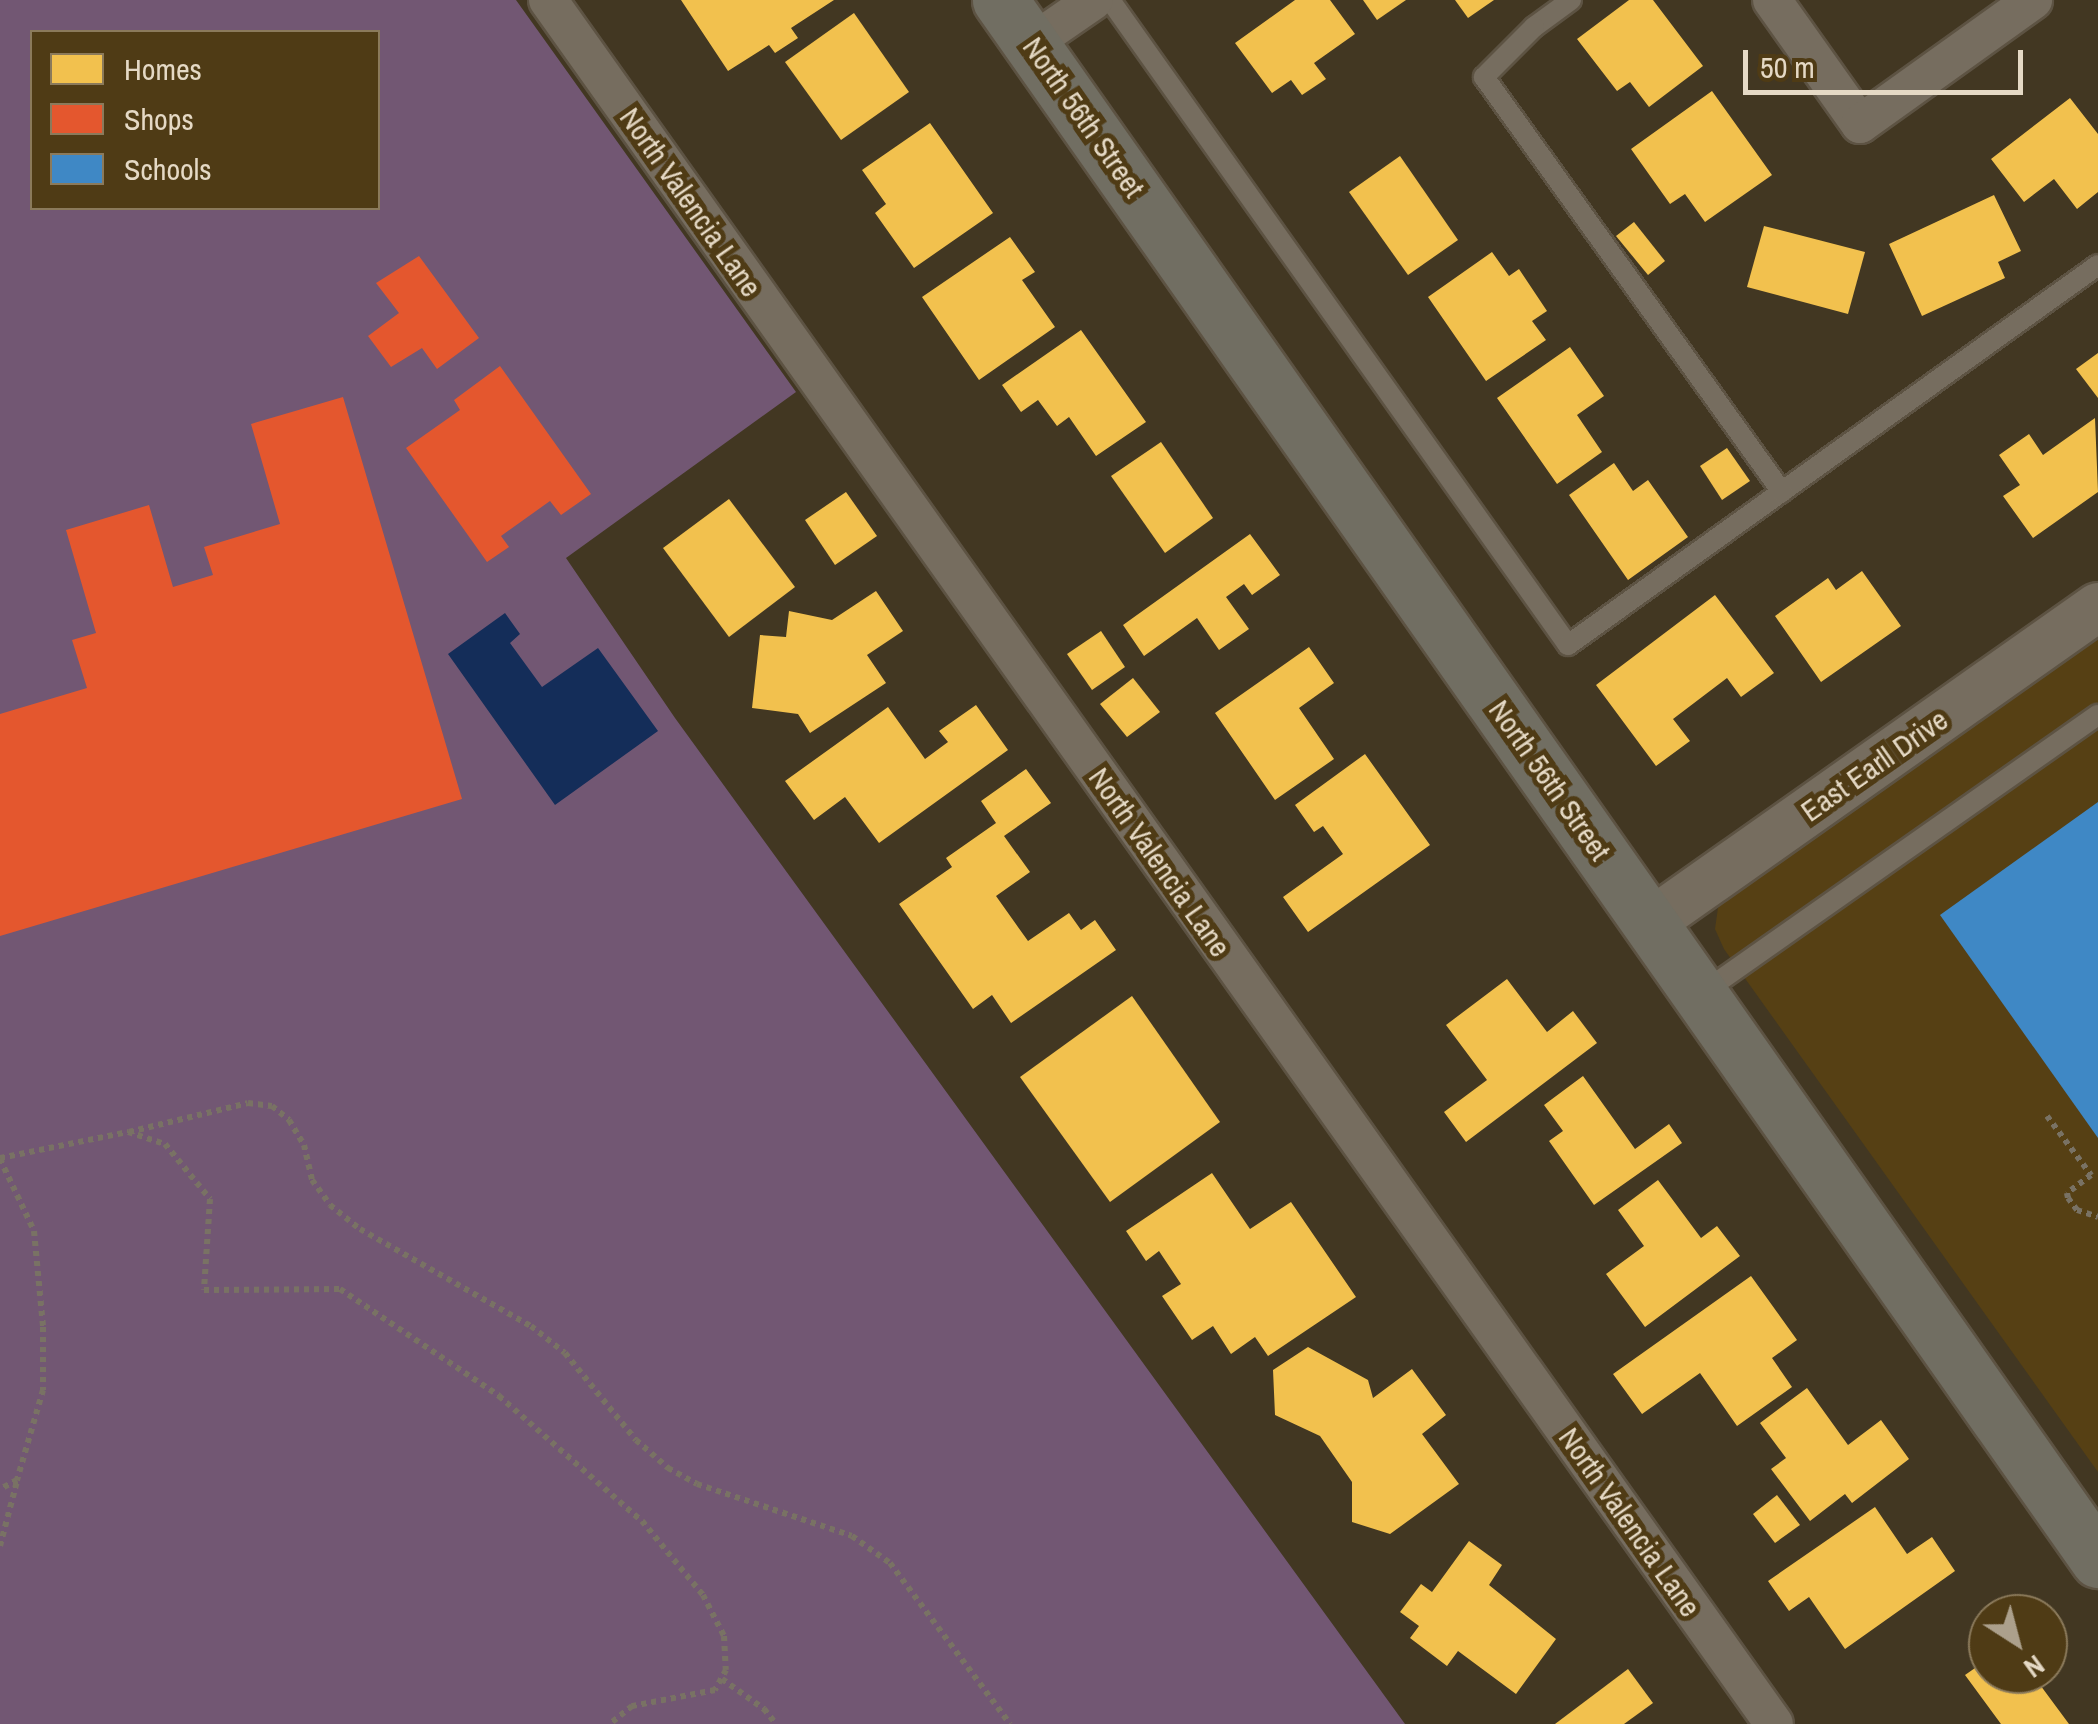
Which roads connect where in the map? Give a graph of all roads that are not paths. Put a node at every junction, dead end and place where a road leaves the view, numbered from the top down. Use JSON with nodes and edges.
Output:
{"nodes":[{"id":1,"x":548,"y":0,"type":"edge"},
{"id":2,"x":1000,"y":0,"type":"edge"},
{"id":3,"x":1094,"y":0,"type":"edge"},
{"id":4,"x":1110,"y":0,"type":"edge"},
{"id":5,"x":1572,"y":0,"type":"edge"},
{"id":6,"x":1772,"y":0,"type":"edge"},
{"id":7,"x":2033,"y":0,"type":"edge"},
{"id":8,"x":1032,"y":44,"type":"junction"},
{"id":9,"x":2098,"y":264,"type":"edge"},
{"id":10,"x":1782,"y":492,"type":"junction"},
{"id":11,"x":2098,"y":607,"type":"edge"},
{"id":12,"x":2098,"y":715,"type":"edge"},
{"id":13,"x":1650,"y":923,"type":"junction"},
{"id":14,"x":1700,"y":994,"type":"junction"},
{"id":15,"x":2098,"y":1560,"type":"edge"},
{"id":16,"x":1774,"y":1724,"type":"edge"}],
"edges":[{"from":1,"to":16,"type":"street","name":"North Valencia Lane"},
{"from":2,"to":8,"type":"main road","name":"North 56th Street"},
{"from":3,"to":8,"type":"street"},
{"from":4,"to":10,"type":"lane"},
{"from":5,"to":10,"type":"lane"},
{"from":6,"to":7,"type":"street"},
{"from":8,"to":13,"type":"main road","name":"North 56th Street"},
{"from":9,"to":10,"type":"lane"},
{"from":11,"to":13,"type":"street","name":"East Earll Drive"},
{"from":12,"to":14,"type":"lane"},
{"from":13,"to":14,"type":"main road","name":"North 56th Street"},
{"from":14,"to":15,"type":"main road","name":"North 56th Street"}]}
